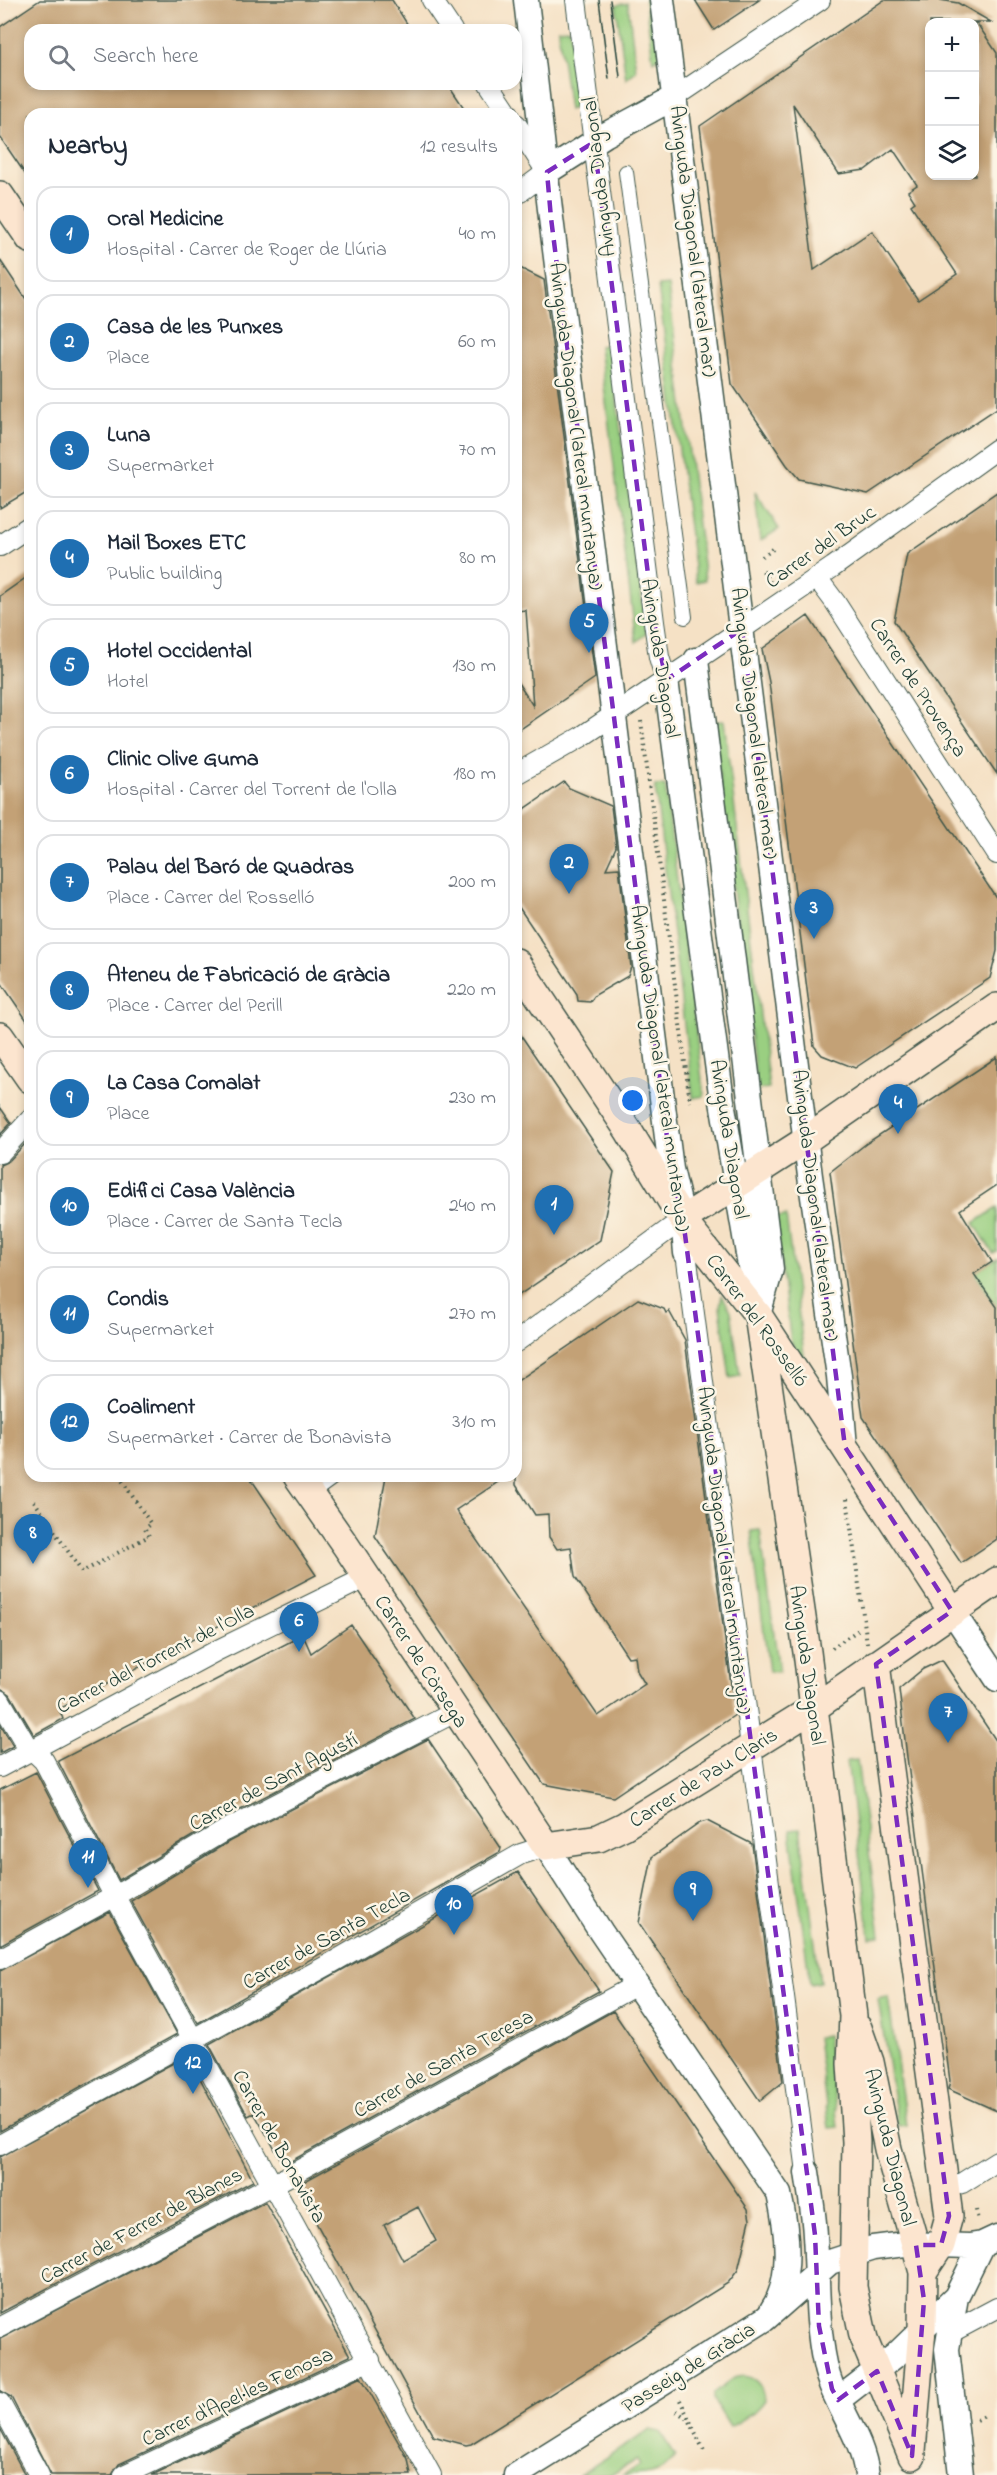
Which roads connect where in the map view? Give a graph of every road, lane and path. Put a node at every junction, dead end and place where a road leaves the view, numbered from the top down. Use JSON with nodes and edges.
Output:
{"nodes":[{"id":1,"x":432,"y":0,"type":"edge"},
{"id":2,"x":526,"y":0,"type":"edge"},
{"id":3,"x":576,"y":0,"type":"edge"},
{"id":4,"x":662,"y":0,"type":"edge"},
{"id":5,"x":820,"y":0,"type":"edge"},
{"id":6,"x":449,"y":24,"type":"edge"},
{"id":7,"x":493,"y":90,"type":"edge"},
{"id":8,"x":675,"y":97,"type":"junction"},
{"id":9,"x":505,"y":108,"type":"edge"},
{"id":10,"x":522,"y":133,"type":"edge"},
{"id":11,"x":594,"y":142,"type":"junction"},
{"id":12,"x":547,"y":172,"type":"junction"},
{"id":13,"x":626,"y":172,"type":"dead end"},
{"id":14,"x":522,"y":191,"type":"edge"},
{"id":15,"x":0,"y":195,"type":"edge"},
{"id":16,"x":526,"y":225,"type":"dead end"},
{"id":17,"x":522,"y":227,"type":"edge"},
{"id":18,"x":24,"y":229,"type":"edge"},
{"id":19,"x":997,"y":449,"type":"edge"},
{"id":20,"x":24,"y":530,"type":"edge"},
{"id":21,"x":0,"y":546,"type":"edge"},
{"id":22,"x":773,"y":549,"type":"dead end"},
{"id":23,"x":762,"y":556,"type":"dead end"},
{"id":24,"x":763,"y":571,"type":"dead end"},
{"id":25,"x":817,"y":578,"type":"junction"},
{"id":26,"x":770,"y":582,"type":"dead end"},
{"id":27,"x":685,"y":617,"type":"dead end"},
{"id":28,"x":742,"y":629,"type":"junction"},
{"id":29,"x":696,"y":660,"type":"junction"},
{"id":30,"x":666,"y":680,"type":"junction"},
{"id":31,"x":614,"y":716,"type":"junction"},
{"id":32,"x":522,"y":771,"type":"edge"},
{"id":33,"x":997,"y":854,"type":"edge"},
{"id":34,"x":522,"y":971,"type":"edge"},
{"id":35,"x":997,"y":1007,"type":"edge"},
{"id":36,"x":0,"y":1036,"type":"edge"},
{"id":37,"x":24,"y":1070,"type":"edge"},
{"id":38,"x":24,"y":1127,"type":"edge"},
{"id":39,"x":806,"y":1139,"type":"junction"},
{"id":40,"x":0,"y":1153,"type":"edge"},
{"id":41,"x":747,"y":1178,"type":"junction"},
{"id":42,"x":683,"y":1220,"type":"junction"},
{"id":43,"x":686,"y":1253,"type":"joint"},
{"id":44,"x":758,"y":1315,"type":"junction"},
{"id":45,"x":522,"y":1338,"type":"edge"},
{"id":46,"x":845,"y":1447,"type":"junction"},
{"id":47,"x":123,"y":1482,"type":"edge"},
{"id":48,"x":302,"y":1484,"type":"edge"},
{"id":49,"x":845,"y":1488,"type":"dead end"},
{"id":50,"x":34,"y":1501,"type":"dead end"},
{"id":51,"x":367,"y":1577,"type":"junction"},
{"id":52,"x":997,"y":1581,"type":"edge"},
{"id":53,"x":952,"y":1611,"type":"junction"},
{"id":54,"x":861,"y":1628,"type":"dead end"},
{"id":55,"x":866,"y":1638,"type":"dead end"},
{"id":56,"x":831,"y":1648,"type":"dead end"},
{"id":57,"x":876,"y":1664,"type":"junction"},
{"id":58,"x":997,"y":1679,"type":"edge"},
{"id":59,"x":0,"y":1700,"type":"edge"},
{"id":60,"x":814,"y":1708,"type":"junction"},
{"id":61,"x":455,"y":1712,"type":"junction"},
{"id":62,"x":751,"y":1746,"type":"junction"},
{"id":63,"x":31,"y":1749,"type":"junction"},
{"id":64,"x":0,"y":1767,"type":"edge"},
{"id":65,"x":546,"y":1846,"type":"junction"},
{"id":66,"x":115,"y":1896,"type":"junction"},
{"id":67,"x":0,"y":1959,"type":"edge"},
{"id":68,"x":636,"y":1984,"type":"junction"},
{"id":69,"x":853,"y":2016,"type":"junction"},
{"id":70,"x":193,"y":2039,"type":"junction"},
{"id":71,"x":0,"y":2145,"type":"edge"},
{"id":72,"x":997,"y":2161,"type":"edge"},
{"id":73,"x":807,"y":2172,"type":"joint"},
{"id":74,"x":273,"y":2184,"type":"junction"},
{"id":75,"x":945,"y":2188,"type":"junction"},
{"id":76,"x":989,"y":2240,"type":"edge"},
{"id":77,"x":929,"y":2245,"type":"junction"},
{"id":78,"x":854,"y":2252,"type":"junction"},
{"id":79,"x":817,"y":2272,"type":"junction"},
{"id":80,"x":997,"y":2308,"type":"edge"},
{"id":81,"x":765,"y":2319,"type":"junction"},
{"id":82,"x":0,"y":2327,"type":"edge"},
{"id":83,"x":913,"y":2347,"type":"junction"},
{"id":84,"x":370,"y":2360,"type":"junction"},
{"id":85,"x":838,"y":2400,"type":"junction"},
{"id":86,"x":0,"y":2403,"type":"edge"},
{"id":87,"x":669,"y":2403,"type":"dead end"},
{"id":88,"x":676,"y":2411,"type":"dead end"},
{"id":89,"x":689,"y":2419,"type":"junction"},
{"id":90,"x":704,"y":2451,"type":"dead end"},
{"id":91,"x":913,"y":2466,"type":"edge"},
{"id":92,"x":39,"y":2475,"type":"edge"},
{"id":93,"x":124,"y":2475,"type":"edge"},
{"id":94,"x":431,"y":2475,"type":"edge"},
{"id":95,"x":516,"y":2475,"type":"edge"},
{"id":96,"x":867,"y":2475,"type":"edge"},
{"id":97,"x":961,"y":2475,"type":"edge"}],
"edges":[{"from":1,"to":6,"type":"street"},
{"from":2,"to":12,"type":"street","name":"Avinguda Diagonal (lateral muntanya)"},
{"from":3,"to":11,"type":"street","name":"Avinguda Diagonal"},
{"from":4,"to":8,"type":"street","name":"Avinguda Diagonal (lateral mar)"},
{"from":5,"to":8,"type":"street"},
{"from":7,"to":9,"type":"street"},
{"from":8,"to":11,"type":"street"},
{"from":8,"to":28,"type":"street","name":"Avinguda Diagonal (lateral mar)"},
{"from":10,"to":12,"type":"street"},
{"from":11,"to":12,"type":"street"},
{"from":11,"to":30,"type":"street","name":"Avinguda Diagonal"},
{"from":12,"to":14,"type":"street"},
{"from":12,"to":31,"type":"street","name":"Avinguda Diagonal (lateral muntanya)"},
{"from":13,"to":27,"type":"street","name":"Avinguda Diagonal"},
{"from":15,"to":18,"type":"main road"},
{"from":16,"to":17,"type":"path"},
{"from":19,"to":25,"type":"street","name":"Carrer del Bruc"},
{"from":20,"to":21,"type":"street"},
{"from":22,"to":23,"type":"path"},
{"from":24,"to":26,"type":"path","name":"Carrer del Bruc"},
{"from":25,"to":28,"type":"street","name":"Carrer del Bruc"},
{"from":25,"to":33,"type":"street","name":"Carrer de Provença"},
{"from":28,"to":29,"type":"street","name":"Carrer del Bruc"},
{"from":28,"to":39,"type":"street","name":"Avinguda Diagonal (lateral mar)"},
{"from":29,"to":30,"type":"street","name":"Carrer del Bruc"},
{"from":29,"to":41,"type":"street","name":"Avinguda Diagonal"},
{"from":30,"to":31,"type":"street","name":"Carrer del Bruc"},
{"from":30,"to":41,"type":"street","name":"Avinguda Diagonal"},
{"from":31,"to":32,"type":"street","name":"Carrer del Bruc"},
{"from":31,"to":42,"type":"street","name":"Avinguda Diagonal (lateral muntanya)"},
{"from":34,"to":42,"type":"main road","name":"Carrer del Rosselló"},
{"from":35,"to":39,"type":"main road"},
{"from":36,"to":37,"type":"main road"},
{"from":38,"to":40,"type":"street"},
{"from":39,"to":41,"type":"main road"},
{"from":39,"to":46,"type":"street","name":"Avinguda Diagonal (lateral mar)"},
{"from":41,"to":42,"type":"main road"},
{"from":41,"to":44,"type":"street","name":"Avinguda Diagonal"},
{"from":42,"to":43,"type":"street","name":"Avinguda Diagonal (lateral muntanya)"},
{"from":42,"to":44,"type":"main road","name":"Carrer del Rosselló"},
{"from":42,"to":45,"type":"street"},
{"from":43,"to":62,"type":"street","name":"Avinguda Diagonal (lateral muntanya)"},
{"from":44,"to":46,"type":"main road","name":"Carrer del Rosselló"},
{"from":44,"to":60,"type":"main road","name":"Avinguda Diagonal"},
{"from":46,"to":53,"type":"main road","name":"Carrer del Rosselló"},
{"from":47,"to":50,"type":"path"},
{"from":48,"to":51,"type":"main road","name":"Carrer de Còrsega"},
{"from":49,"to":55,"type":"path"},
{"from":51,"to":61,"type":"main road","name":"Carrer de Còrsega"},
{"from":51,"to":63,"type":"street","name":"Carrer del Torrent de l'Olla"},
{"from":52,"to":53,"type":"main road","name":"Carrer de Pau Claris"},
{"from":53,"to":57,"type":"main road","name":"Carrer de Pau Claris"},
{"from":53,"to":58,"type":"street","name":"Carrer del Rosselló"},
{"from":54,"to":56,"type":"path","name":"Avinguda Diagonal"},
{"from":57,"to":60,"type":"main road","name":"Carrer de Pau Claris"},
{"from":57,"to":75,"type":"main road"},
{"from":59,"to":63,"type":"street","name":"Carrer de Bonavista"},
{"from":60,"to":62,"type":"main road","name":"Carrer de Pau Claris"},
{"from":60,"to":69,"type":"main road","name":"Avinguda Diagonal"},
{"from":61,"to":65,"type":"main road","name":"Carrer de Còrsega"},
{"from":61,"to":66,"type":"street","name":"Carrer de Sant Agustí"},
{"from":62,"to":65,"type":"main road","name":"Carrer de Pau Claris"},
{"from":62,"to":73,"type":"street","name":"Avinguda Diagonal (lateral muntanya)"},
{"from":63,"to":64,"type":"street","name":"Carrer del Torrent de l'Olla"},
{"from":63,"to":66,"type":"street","name":"Carrer de Bonavista"},
{"from":65,"to":68,"type":"street"},
{"from":65,"to":70,"type":"street","name":"Carrer de Santa Tecla"},
{"from":66,"to":67,"type":"street","name":"Carrer de Sant Agustí"},
{"from":66,"to":70,"type":"street","name":"Carrer de Bonavista"},
{"from":68,"to":74,"type":"street","name":"Carrer de Santa Teresa"},
{"from":68,"to":81,"type":"street"},
{"from":69,"to":77,"type":"main road","name":"Avinguda Diagonal"},
{"from":69,"to":78,"type":"main road","name":"Avinguda Diagonal"},
{"from":70,"to":71,"type":"street","name":"Carrer de Santa Tecla"},
{"from":70,"to":74,"type":"street","name":"Carrer de Bonavista"},
{"from":72,"to":75,"type":"street"},
{"from":73,"to":79,"type":"street"},
{"from":74,"to":82,"type":"street","name":"Carrer de Ferrer de Blanes"},
{"from":74,"to":84,"type":"street","name":"Carrer de Bonavista"},
{"from":75,"to":77,"type":"main road"},
{"from":76,"to":77,"type":"street"},
{"from":76,"to":83,"type":"street"},
{"from":77,"to":78,"type":"street","name":"Passeig de Gràcia"},
{"from":77,"to":83,"type":"main road","name":"Avinguda Diagonal"},
{"from":78,"to":79,"type":"street","name":"Passeig de Gràcia"},
{"from":78,"to":83,"type":"main road","name":"Avinguda Diagonal"},
{"from":79,"to":81,"type":"street","name":"Passeig de Gràcia"},
{"from":79,"to":85,"type":"street"},
{"from":80,"to":83,"type":"street"},
{"from":81,"to":95,"type":"street","name":"Passeig de Gràcia"},
{"from":83,"to":85,"type":"street"},
{"from":83,"to":91,"type":"main road","name":"Avinguda Diagonal"},
{"from":83,"to":91,"type":"main road","name":"Avinguda Diagonal"},
{"from":83,"to":97,"type":"street"},
{"from":84,"to":93,"type":"street","name":"Carrer d'Apel·les Fenosa"},
{"from":84,"to":94,"type":"street","name":"Carrer de Bonavista"},
{"from":85,"to":96,"type":"street"},
{"from":86,"to":92,"type":"street"},
{"from":87,"to":89,"type":"path"},
{"from":88,"to":89,"type":"path"},
{"from":89,"to":90,"type":"path"}]}
